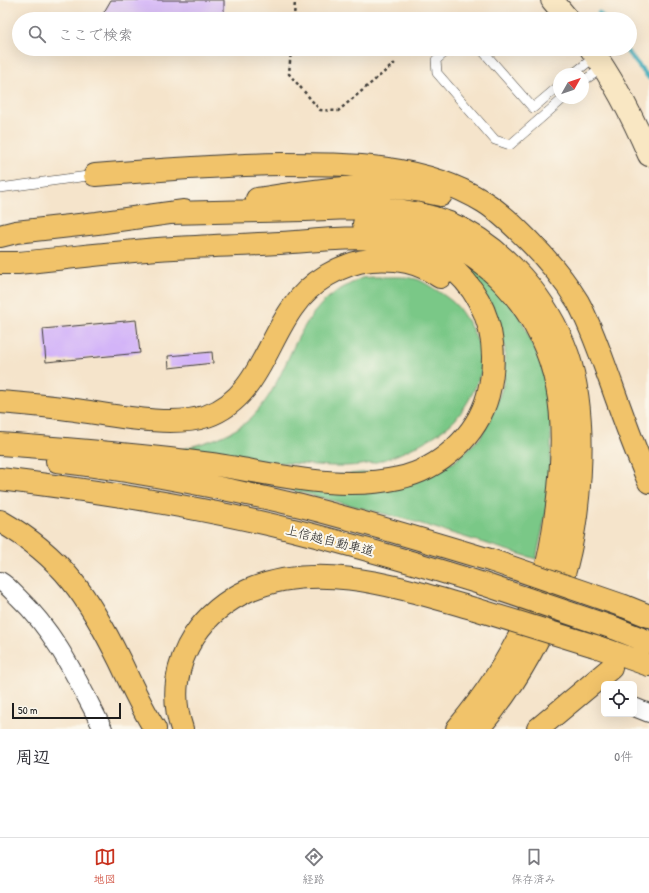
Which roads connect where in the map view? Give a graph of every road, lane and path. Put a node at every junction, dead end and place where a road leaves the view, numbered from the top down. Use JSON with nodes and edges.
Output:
{"nodes":[{"id":1,"x":295,"y":0,"type":"edge"},
{"id":2,"x":552,"y":0,"type":"edge"},
{"id":3,"x":294,"y":12,"type":"edge"},
{"id":4,"x":562,"y":12,"type":"edge"},
{"id":5,"x":290,"y":56,"type":"edge"},
{"id":6,"x":441,"y":56,"type":"edge"},
{"id":7,"x":486,"y":56,"type":"edge"},
{"id":8,"x":597,"y":58,"type":"edge"},
{"id":9,"x":395,"y":63,"type":"dead end"},
{"id":10,"x":581,"y":68,"type":"edge"},
{"id":11,"x":589,"y":72,"type":"edge"},
{"id":12,"x":553,"y":91,"type":"edge"},
{"id":13,"x":557,"y":104,"type":"edge"},
{"id":14,"x":642,"y":122,"type":"edge"},
{"id":15,"x":649,"y":155,"type":"edge"},
{"id":16,"x":95,"y":175,"type":"joint"},
{"id":17,"x":0,"y":188,"type":"edge"},
{"id":18,"x":169,"y":213,"type":"junction"},
{"id":19,"x":5,"y":233,"type":"edge"},
{"id":20,"x":534,"y":246,"type":"junction"},
{"id":21,"x":172,"y":248,"type":"junction"},
{"id":22,"x":6,"y":265,"type":"edge"},
{"id":23,"x":493,"y":362,"type":"junction"},
{"id":24,"x":0,"y":402,"type":"edge"},
{"id":25,"x":0,"y":444,"type":"edge"},
{"id":26,"x":0,"y":454,"type":"edge"},
{"id":27,"x":0,"y":479,"type":"edge"},
{"id":28,"x":649,"y":482,"type":"edge"},
{"id":29,"x":0,"y":521,"type":"edge"},
{"id":30,"x":0,"y":581,"type":"edge"},
{"id":31,"x":649,"y":616,"type":"edge"},
{"id":32,"x":649,"y":642,"type":"edge"},
{"id":33,"x":649,"y":665,"type":"edge"},
{"id":34,"x":603,"y":680,"type":"edge"},
{"id":35,"x":637,"y":708,"type":"edge"},
{"id":36,"x":649,"y":714,"type":"edge"},
{"id":37,"x":103,"y":729,"type":"edge"},
{"id":38,"x":155,"y":729,"type":"edge"},
{"id":39,"x":182,"y":729,"type":"edge"},
{"id":40,"x":457,"y":729,"type":"edge"},
{"id":41,"x":478,"y":729,"type":"edge"},
{"id":42,"x":538,"y":729,"type":"edge"}],
"edges":[{"from":1,"to":3,"type":"path"},
{"from":2,"to":4,"type":"street"},
{"from":5,"to":9,"type":"path"},
{"from":6,"to":13,"type":"lane"},
{"from":7,"to":12,"type":"lane"},
{"from":8,"to":10,"type":"lane"},
{"from":8,"to":11,"type":"lane"},
{"from":8,"to":14,"type":"street"},
{"from":14,"to":15,"type":"street"},
{"from":16,"to":17,"type":"lane"},
{"from":16,"to":20,"type":"main road"},
{"from":18,"to":19,"type":"main road"},
{"from":18,"to":20,"type":"main road"},
{"from":18,"to":41,"type":"main road"},
{"from":20,"to":28,"type":"main road"},
{"from":21,"to":22,"type":"main road"},
{"from":21,"to":23,"type":"main road"},
{"from":21,"to":40,"type":"main road"},
{"from":23,"to":24,"type":"main road"},
{"from":23,"to":25,"type":"main road"},
{"from":26,"to":31,"type":"main road","name":"上信越自動車道","bridge":true},
{"from":27,"to":32,"type":"main road","name":"上信越自動車道","bridge":true},
{"from":29,"to":38,"type":"main road"},
{"from":30,"to":37,"type":"street"},
{"from":33,"to":39,"type":"main road","bridge":true},
{"from":34,"to":42,"type":"main road"},
{"from":35,"to":36,"type":"street"}]}
